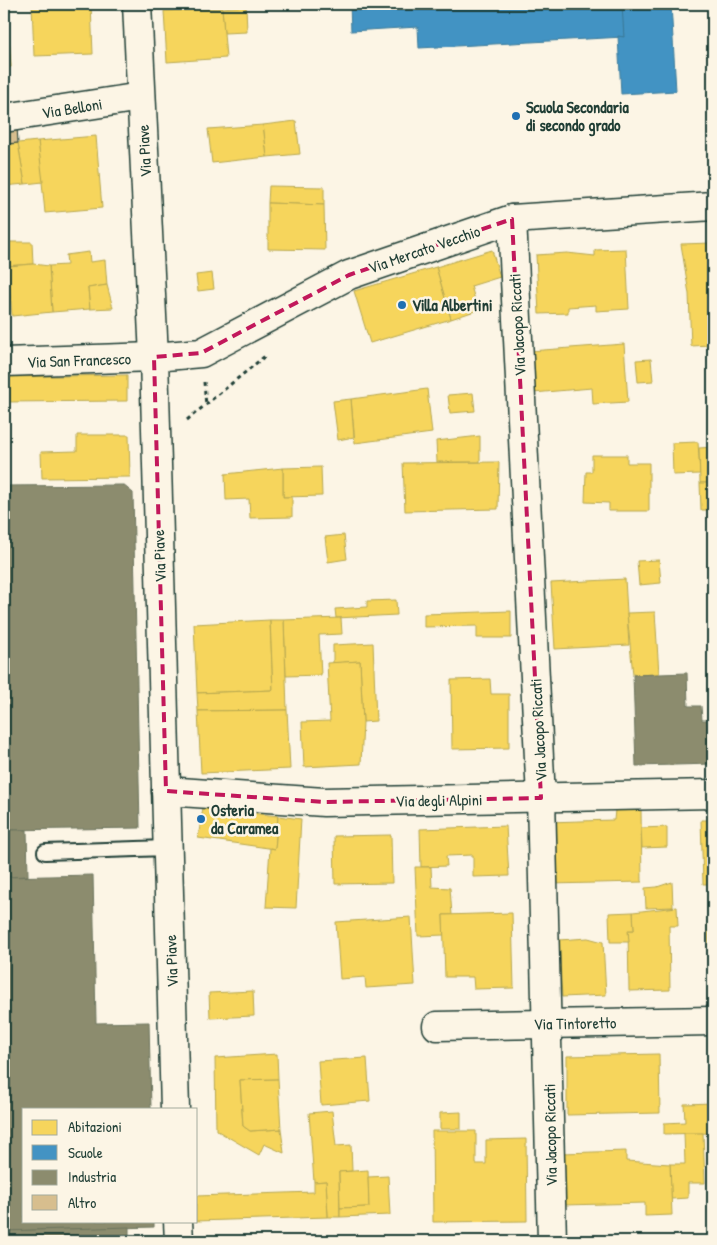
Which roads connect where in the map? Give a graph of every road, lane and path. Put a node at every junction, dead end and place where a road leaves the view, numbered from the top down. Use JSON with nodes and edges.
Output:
{"nodes":[{"id":1,"x":137,"y":4,"type":"edge"},
{"id":2,"x":141,"y":97,"type":"junction"},
{"id":3,"x":4,"y":118,"type":"edge"},
{"id":4,"x":713,"y":206,"type":"edge"},
{"id":5,"x":512,"y":219,"type":"junction"},
{"id":6,"x":272,"y":351,"type":"dead end"},
{"id":7,"x":154,"y":357,"type":"junction"},
{"id":8,"x":4,"y":362,"type":"edge"},
{"id":9,"x":183,"y":427,"type":"dead end"},
{"id":10,"x":166,"y":791,"type":"junction"},
{"id":11,"x":713,"y":794,"type":"edge"},
{"id":12,"x":541,"y":798,"type":"junction"},
{"id":13,"x":167,"y":848,"type":"junction"},
{"id":14,"x":46,"y":852,"type":"dead end"},
{"id":15,"x":713,"y":1021,"type":"edge"},
{"id":16,"x":548,"y":1023,"type":"junction"},
{"id":17,"x":437,"y":1026,"type":"dead end"},
{"id":18,"x":175,"y":1108,"type":"edge"},
{"id":19,"x":178,"y":1222,"type":"edge"},
{"id":20,"x":179,"y":1241,"type":"edge"},
{"id":21,"x":552,"y":1241,"type":"edge"}],
"edges":[{"from":1,"to":2,"type":"street","name":"Via Piave"},
{"from":2,"to":3,"type":"street","name":"Via Belloni"},
{"from":2,"to":7,"type":"street","name":"Via Piave"},
{"from":4,"to":5,"type":"street","name":"Via Mercato Vecchio"},
{"from":5,"to":7,"type":"street","name":"Via Mercato Vecchio"},
{"from":5,"to":12,"type":"street","name":"Via Jacopo Riccati"},
{"from":6,"to":9,"type":"path"},
{"from":7,"to":8,"type":"street","name":"Via San Francesco"},
{"from":7,"to":10,"type":"street","name":"Via Piave"},
{"from":10,"to":12,"type":"street","name":"Via degli Alpini"},
{"from":10,"to":13,"type":"street","name":"Via Piave"},
{"from":11,"to":12,"type":"street","name":"Via degli Alpini"},
{"from":12,"to":16,"type":"street","name":"Via Jacopo Riccati"},
{"from":13,"to":14,"type":"lane"},
{"from":13,"to":18,"type":"street","name":"Via Piave"},
{"from":15,"to":16,"type":"street","name":"Via Tintoretto"},
{"from":16,"to":17,"type":"street","name":"Via Tintoretto"},
{"from":16,"to":21,"type":"street","name":"Via Jacopo Riccati"},
{"from":19,"to":20,"type":"street"}]}
